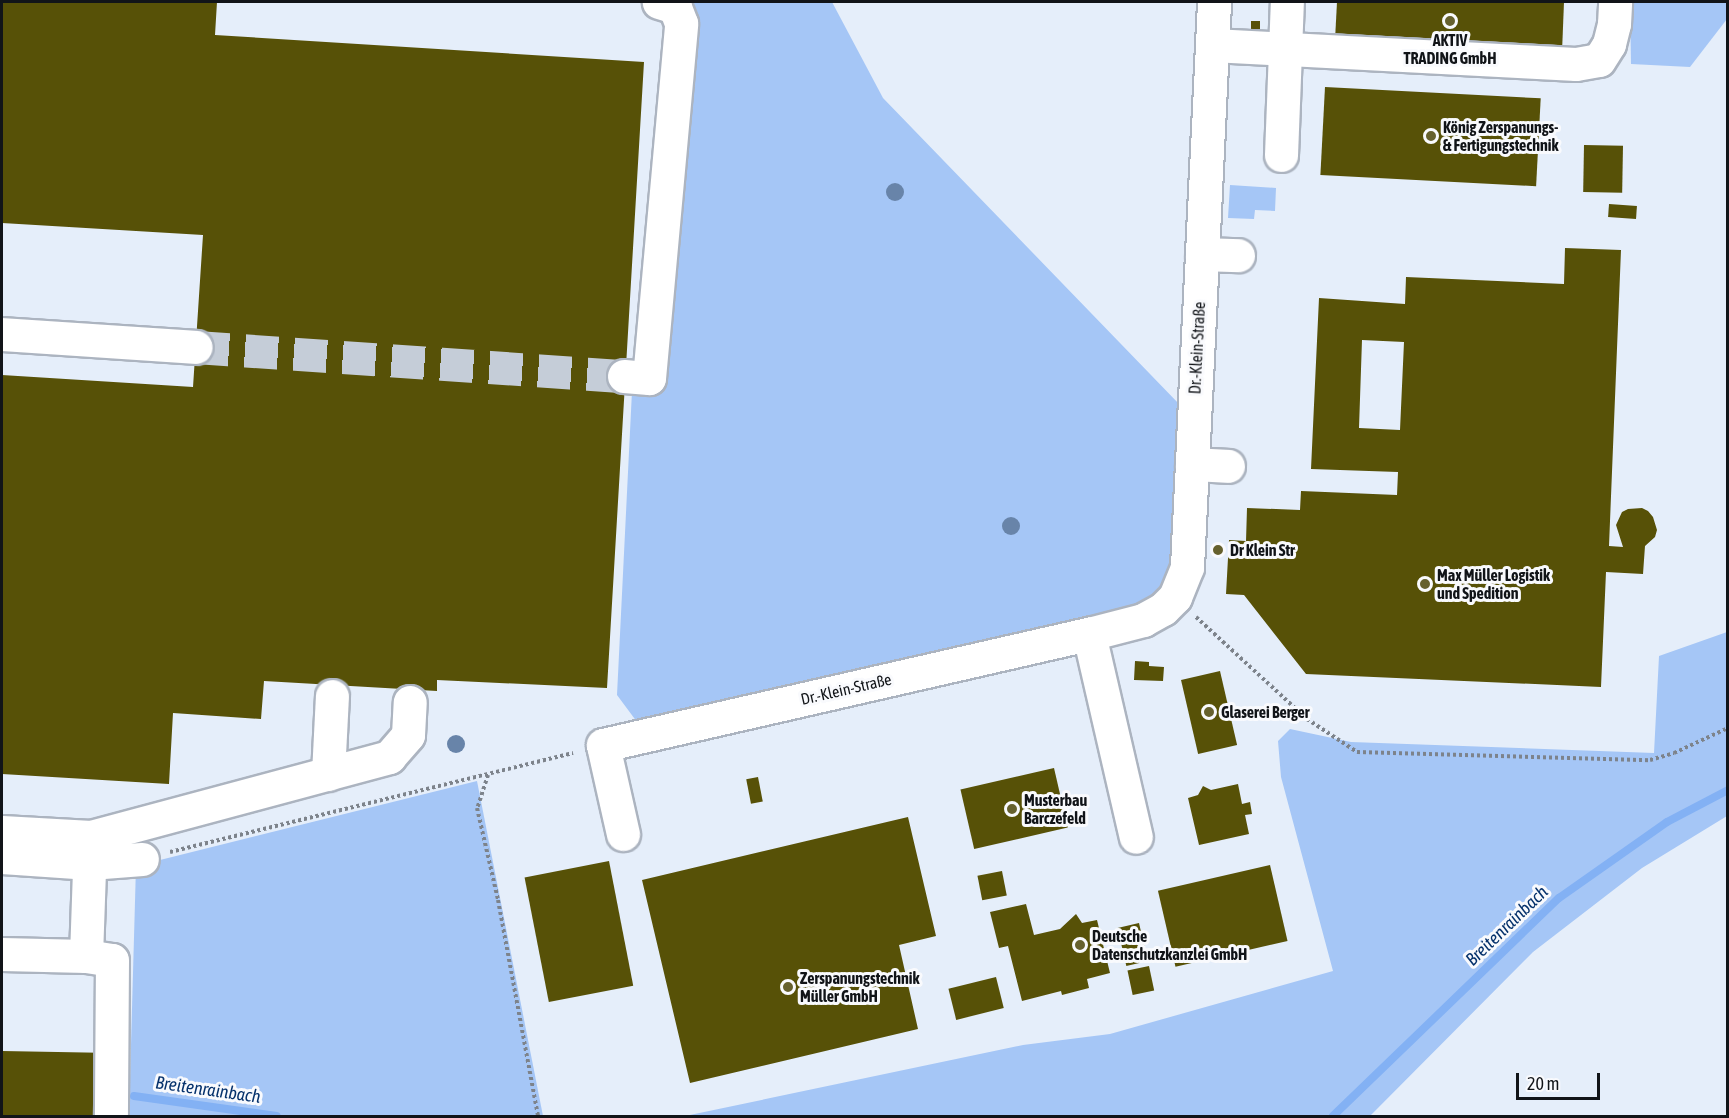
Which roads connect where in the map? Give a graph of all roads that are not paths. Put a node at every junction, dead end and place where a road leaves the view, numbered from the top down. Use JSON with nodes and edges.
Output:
{"nodes":[{"id":1,"x":659,"y":2,"type":"edge"},
{"id":2,"x":1214,"y":2,"type":"edge"},
{"id":3,"x":1287,"y":2,"type":"edge"},
{"id":4,"x":1615,"y":2,"type":"edge"},
{"id":5,"x":1212,"y":45,"type":"junction"},
{"id":6,"x":1285,"y":50,"type":"junction"},
{"id":7,"x":1281,"y":155,"type":"dead end"},
{"id":8,"x":1202,"y":254,"type":"junction"},
{"id":9,"x":1238,"y":255,"type":"dead end"},
{"id":10,"x":2,"y":334,"type":"edge"},
{"id":11,"x":196,"y":347,"type":"tunnel mouth"},
{"id":12,"x":624,"y":376,"type":"tunnel mouth"},
{"id":13,"x":1192,"y":464,"type":"junction"},
{"id":14,"x":1228,"y":466,"type":"dead end"},
{"id":15,"x":1089,"y":634,"type":"junction"},
{"id":16,"x":332,"y":696,"type":"dead end"},
{"id":17,"x":410,"y":702,"type":"dead end"},
{"id":18,"x":328,"y":774,"type":"junction"},
{"id":19,"x":2,"y":832,"type":"edge"},
{"id":20,"x":623,"y":834,"type":"dead end"},
{"id":21,"x":1136,"y":837,"type":"dead end"},
{"id":22,"x":90,"y":850,"type":"junction"},
{"id":23,"x":2,"y":857,"type":"edge"},
{"id":24,"x":142,"y":859,"type":"road end"},
{"id":25,"x":2,"y":954,"type":"edge"},
{"id":26,"x":86,"y":956,"type":"junction"},
{"id":27,"x":111,"y":1116,"type":"edge"}],
"edges":[{"from":1,"to":12,"type":"street"},
{"from":2,"to":5,"type":"street","name":"Dr.-Klein-Straße"},
{"from":3,"to":6,"type":"street"},
{"from":4,"to":6,"type":"street"},
{"from":5,"to":6,"type":"street"},
{"from":5,"to":8,"type":"street","name":"Dr.-Klein-Straße"},
{"from":6,"to":7,"type":"street"},
{"from":8,"to":9,"type":"street"},
{"from":8,"to":13,"type":"street","name":"Dr.-Klein-Straße"},
{"from":10,"to":11,"type":"street"},
{"from":13,"to":14,"type":"street"},
{"from":13,"to":15,"type":"street","name":"Dr.-Klein-Straße"},
{"from":15,"to":20,"type":"street","name":"Dr.-Klein-Straße"},
{"from":15,"to":21,"type":"street"},
{"from":16,"to":18,"type":"street"},
{"from":17,"to":18,"type":"street"},
{"from":18,"to":22,"type":"street"},
{"from":19,"to":22,"type":"street"},
{"from":22,"to":23,"type":"street"},
{"from":22,"to":24,"type":"street"},
{"from":22,"to":26,"type":"street"},
{"from":25,"to":26,"type":"street"},
{"from":26,"to":27,"type":"street"}]}
